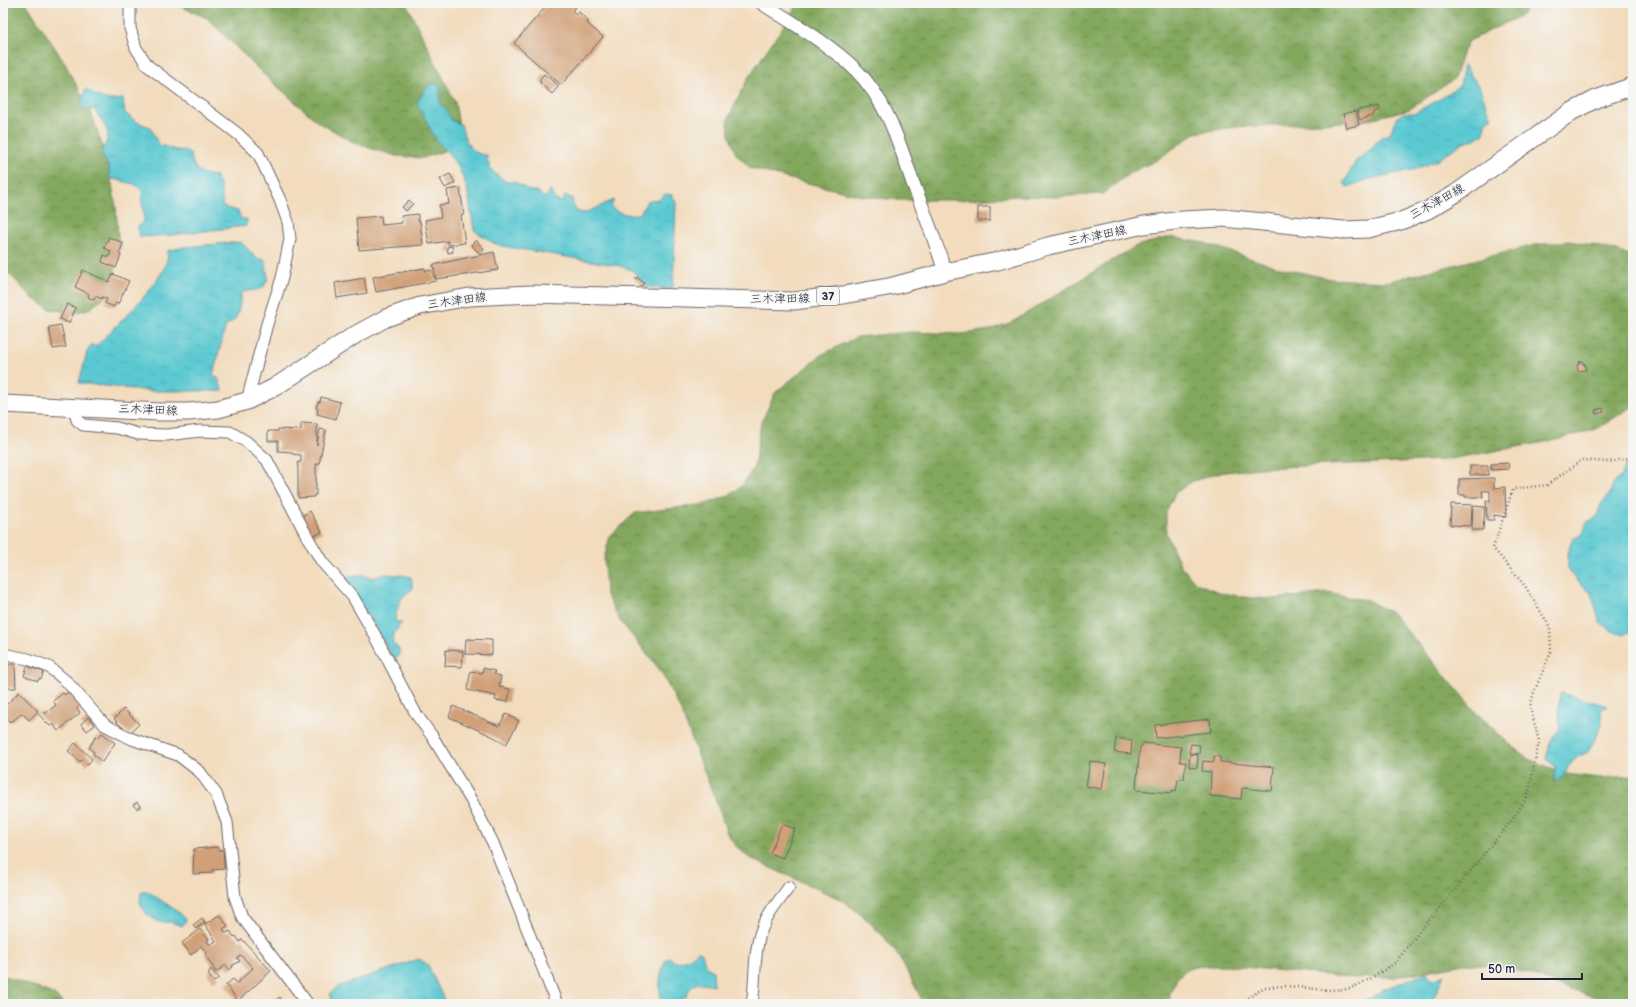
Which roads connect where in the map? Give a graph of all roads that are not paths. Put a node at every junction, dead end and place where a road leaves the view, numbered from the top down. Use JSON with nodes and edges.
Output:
{"nodes":[{"id":1,"x":130,"y":3,"type":"edge"},
{"id":2,"x":762,"y":3,"type":"edge"},
{"id":3,"x":1633,"y":86,"type":"edge"},
{"id":4,"x":944,"y":272,"type":"junction"},
{"id":5,"x":247,"y":401,"type":"junction"},
{"id":6,"x":3,"y":404,"type":"edge"},
{"id":7,"x":74,"y":407,"type":"junction"},
{"id":8,"x":3,"y":654,"type":"edge"},
{"id":9,"x":789,"y":887,"type":"dead end"},
{"id":10,"x":308,"y":1004,"type":"edge"},
{"id":11,"x":557,"y":1004,"type":"edge"},
{"id":12,"x":752,"y":1004,"type":"edge"}],
"edges":[{"from":1,"to":5,"type":"street"},
{"from":2,"to":4,"type":"street"},
{"from":3,"to":4,"type":"main road","name":"三木津田線","number":"37"},
{"from":4,"to":5,"type":"main road","name":"三木津田線","number":"37"},
{"from":5,"to":7,"type":"main road","name":"三木津田線","number":"37"},
{"from":6,"to":7,"type":"main road","name":"三木津田線","number":"37"},
{"from":7,"to":11,"type":"street"},
{"from":8,"to":10,"type":"street"},
{"from":9,"to":12,"type":"street"}]}
